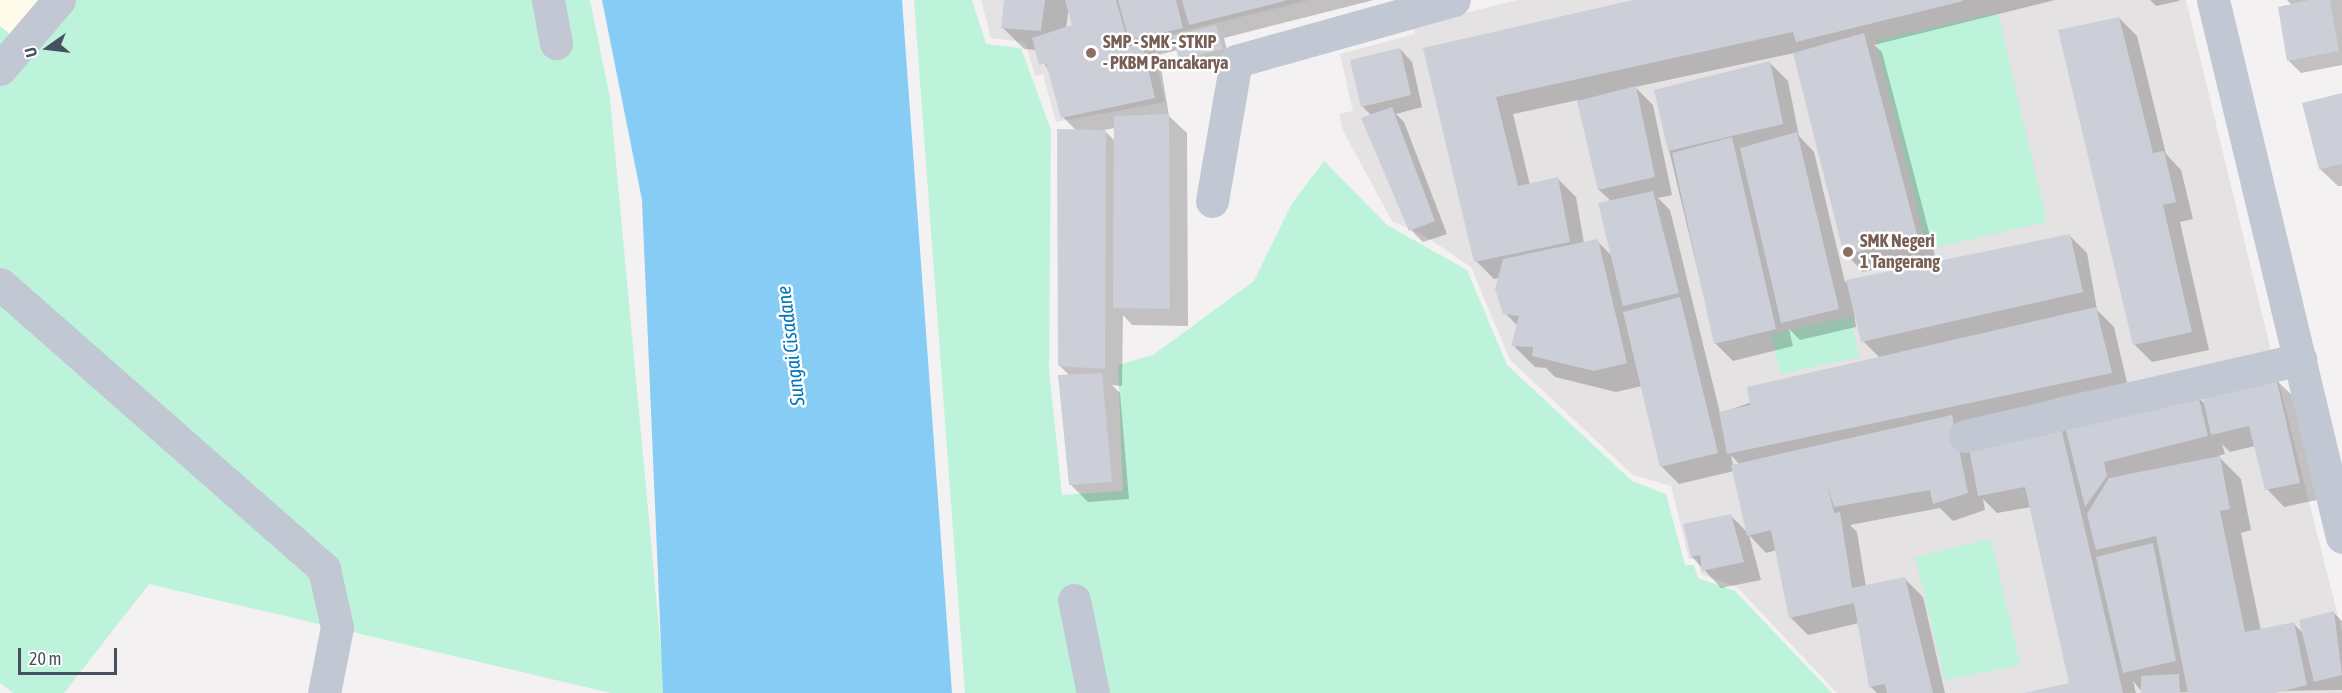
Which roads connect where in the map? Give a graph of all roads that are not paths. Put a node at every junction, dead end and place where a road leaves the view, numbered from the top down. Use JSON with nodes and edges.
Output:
{"nodes":[{"id":1,"x":59,"y":0,"type":"edge"},
{"id":2,"x":548,"y":0,"type":"edge"},
{"id":3,"x":1453,"y":0,"type":"edge"},
{"id":4,"x":2213,"y":0,"type":"edge"},
{"id":5,"x":556,"y":43,"type":"dead end"},
{"id":6,"x":0,"y":69,"type":"edge"},
{"id":7,"x":1212,"y":201,"type":"dead end"},
{"id":8,"x":0,"y":284,"type":"edge"},
{"id":9,"x":2300,"y":359,"type":"junction"},
{"id":10,"x":1965,"y":436,"type":"dead end"},
{"id":11,"x":2342,"y":537,"type":"edge"},
{"id":12,"x":1074,"y":600,"type":"dead end"},
{"id":13,"x":324,"y":693,"type":"edge"},
{"id":14,"x":1093,"y":693,"type":"edge"}],
"edges":[{"from":1,"to":6,"type":"street"},
{"from":2,"to":5,"type":"street"},
{"from":3,"to":7,"type":"street"},
{"from":4,"to":9,"type":"street"},
{"from":8,"to":13,"type":"street"},
{"from":9,"to":10,"type":"street"},
{"from":9,"to":11,"type":"street"},
{"from":12,"to":14,"type":"street"}]}
